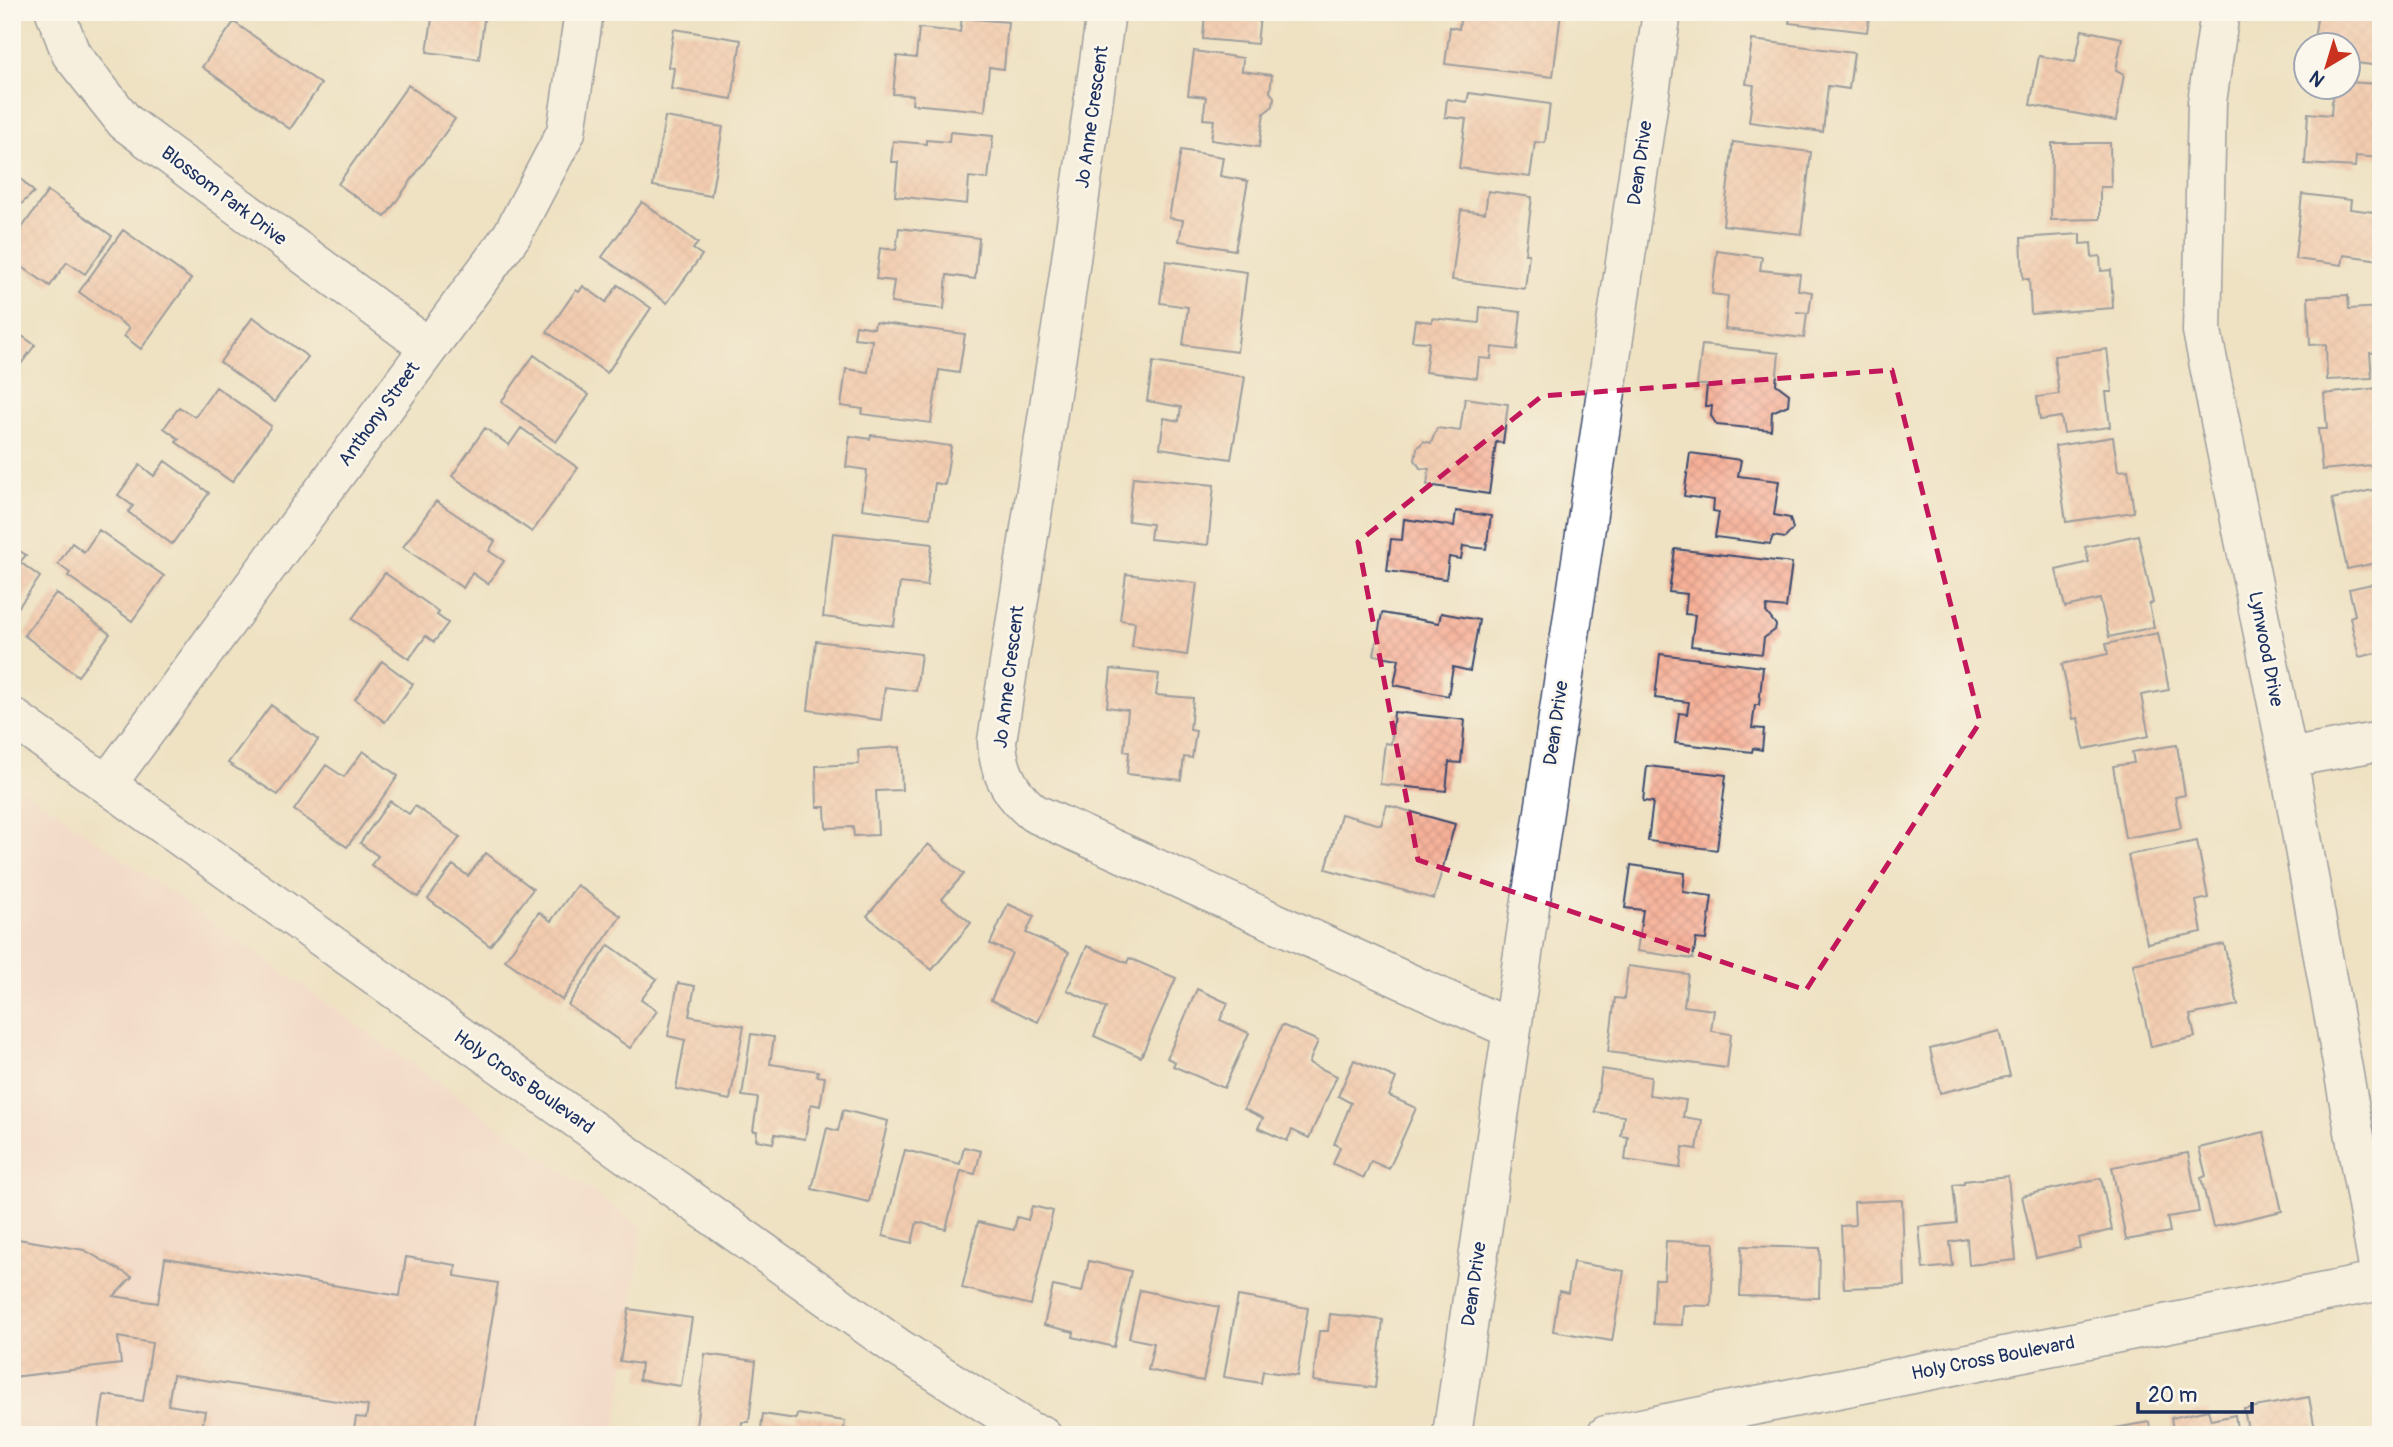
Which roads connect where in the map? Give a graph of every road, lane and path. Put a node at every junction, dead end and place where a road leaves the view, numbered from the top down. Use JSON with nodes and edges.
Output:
{"nodes":[{"id":1,"x":55,"y":12,"type":"edge"},
{"id":2,"x":584,"y":12,"type":"edge"},
{"id":3,"x":1106,"y":12,"type":"edge"},
{"id":4,"x":1662,"y":12,"type":"edge"},
{"id":5,"x":2220,"y":12,"type":"edge"},
{"id":6,"x":428,"y":348,"type":"junction"},
{"id":7,"x":12,"y":717,"type":"edge"},
{"id":8,"x":2381,"y":741,"type":"edge"},
{"id":9,"x":2288,"y":758,"type":"junction"},
{"id":10,"x":107,"y":784,"type":"junction"},
{"id":11,"x":1511,"y":1029,"type":"junction"},
{"id":12,"x":2381,"y":1282,"type":"edge"},
{"id":13,"x":1042,"y":1435,"type":"edge"},
{"id":14,"x":1452,"y":1435,"type":"edge"},
{"id":15,"x":1606,"y":1435,"type":"edge"}],
"edges":[{"from":1,"to":6,"type":"street","name":"Blossom Park Drive"},
{"from":2,"to":6,"type":"street","name":"Anthony Street"},
{"from":3,"to":11,"type":"street","name":"Jo Anne Crescent"},
{"from":4,"to":11,"type":"street","name":"Dean Drive"},
{"from":5,"to":9,"type":"street","name":"Lynwood Drive"},
{"from":6,"to":10,"type":"street","name":"Anthony Street"},
{"from":7,"to":10,"type":"street","name":"Holy Cross Boulevard"},
{"from":8,"to":9,"type":"street"},
{"from":9,"to":12,"type":"street","name":"Lynwood Drive"},
{"from":10,"to":13,"type":"street","name":"Holy Cross Boulevard"},
{"from":11,"to":14,"type":"street","name":"Dean Drive"},
{"from":12,"to":15,"type":"street","name":"Holy Cross Boulevard"}]}
